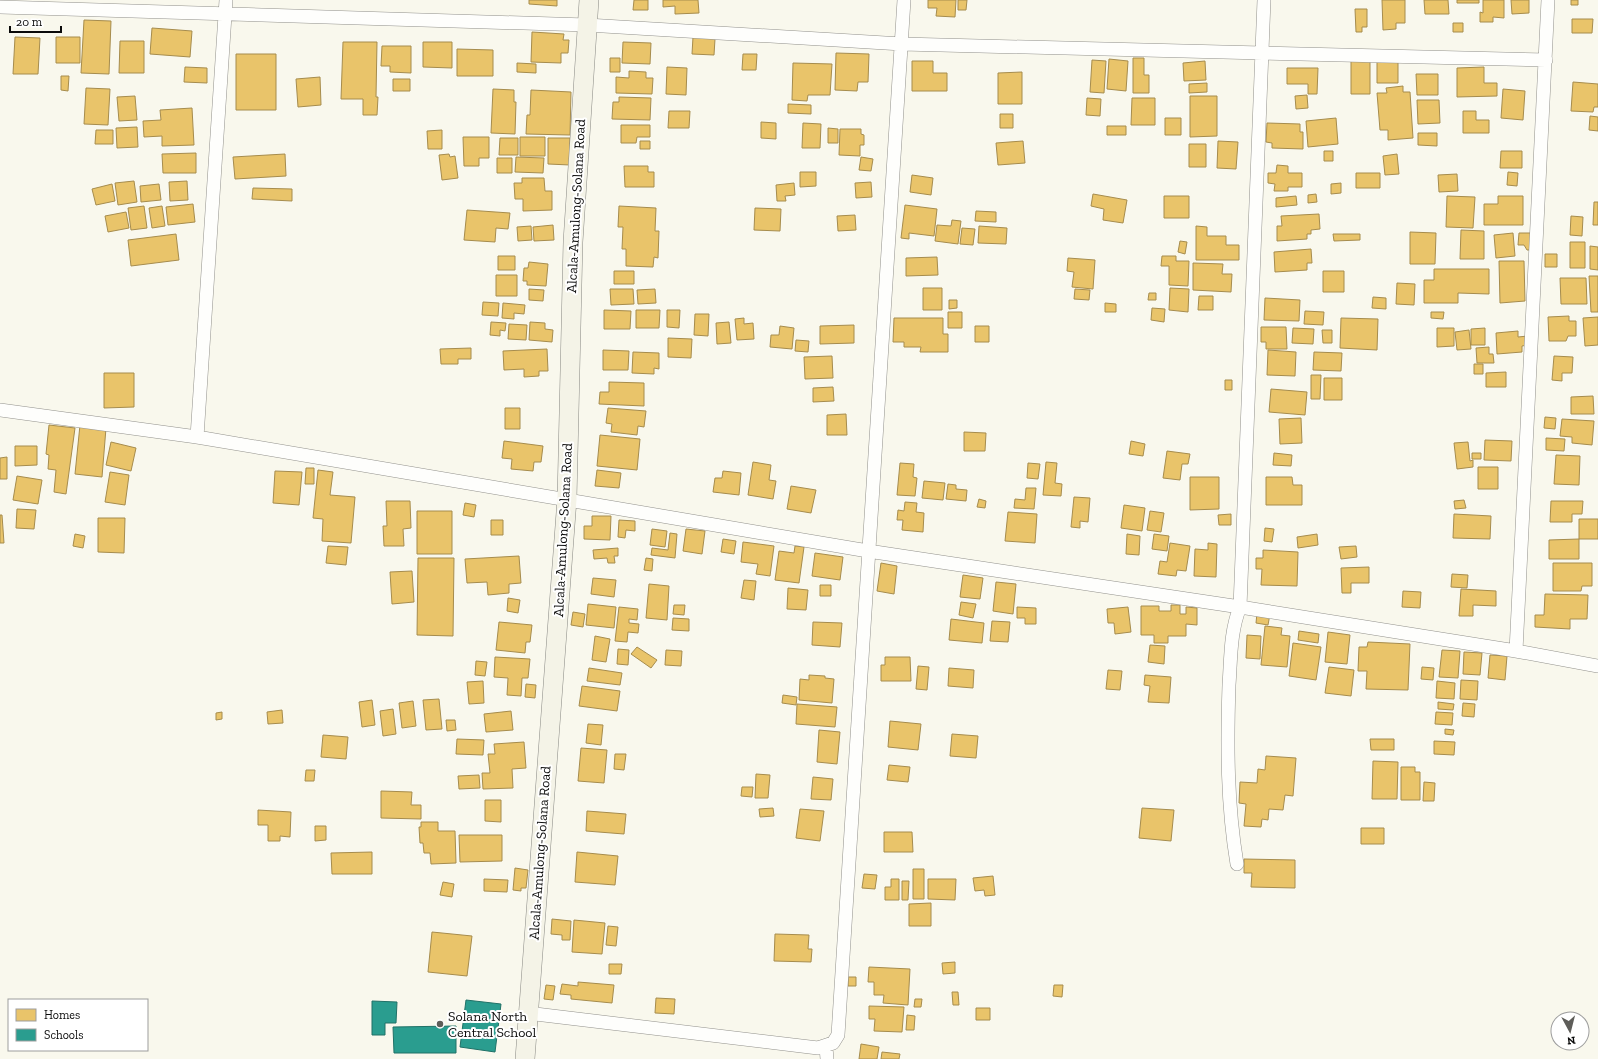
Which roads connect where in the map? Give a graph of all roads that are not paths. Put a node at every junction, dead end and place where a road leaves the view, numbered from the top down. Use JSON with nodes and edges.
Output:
{"nodes":[{"id":1,"x":226,"y":0,"type":"edge"},
{"id":2,"x":589,"y":0,"type":"edge"},
{"id":3,"x":904,"y":0,"type":"edge"},
{"id":4,"x":1264,"y":0,"type":"edge"},
{"id":5,"x":1548,"y":0,"type":"edge"},
{"id":6,"x":0,"y":7,"type":"edge"},
{"id":7,"x":225,"y":13,"type":"junction"},
{"id":8,"x":587,"y":25,"type":"junction"},
{"id":9,"x":902,"y":44,"type":"junction"},
{"id":10,"x":1261,"y":54,"type":"junction"},
{"id":11,"x":1546,"y":60,"type":"junction"},
{"id":12,"x":0,"y":410,"type":"edge"},
{"id":13,"x":197,"y":437,"type":"junction"},
{"id":14,"x":567,"y":499,"type":"junction"},
{"id":15,"x":868,"y":551,"type":"junction"},
{"id":16,"x":1240,"y":607,"type":"junction"},
{"id":17,"x":1516,"y":651,"type":"junction"},
{"id":18,"x":1598,"y":666,"type":"edge"},
{"id":19,"x":1237,"y":864,"type":"dead end"},
{"id":20,"x":527,"y":1013,"type":"junction"},
{"id":21,"x":826,"y":1053,"type":"edge"},
{"id":22,"x":525,"y":1059,"type":"edge"}],
"edges":[{"from":1,"to":7,"type":"street"},
{"from":2,"to":8,"type":"main road","name":"Alcala-Amulong-Solana Road"},
{"from":3,"to":9,"type":"street"},
{"from":4,"to":10,"type":"street"},
{"from":5,"to":11,"type":"street"},
{"from":6,"to":7,"type":"street"},
{"from":7,"to":8,"type":"street"},
{"from":7,"to":13,"type":"street"},
{"from":8,"to":9,"type":"street"},
{"from":8,"to":14,"type":"main road","name":"Alcala-Amulong-Solana Road"},
{"from":9,"to":10,"type":"street"},
{"from":9,"to":15,"type":"street"},
{"from":10,"to":11,"type":"street"},
{"from":10,"to":16,"type":"street"},
{"from":11,"to":17,"type":"street"},
{"from":12,"to":13,"type":"street"},
{"from":13,"to":14,"type":"street"},
{"from":14,"to":15,"type":"street"},
{"from":14,"to":20,"type":"main road","name":"Alcala-Amulong-Solana Road"},
{"from":15,"to":16,"type":"street"},
{"from":15,"to":21,"type":"street"},
{"from":16,"to":17,"type":"street"},
{"from":16,"to":19,"type":"street"},
{"from":17,"to":18,"type":"street"},
{"from":20,"to":21,"type":"street"},
{"from":20,"to":22,"type":"main road","name":"Alcala-Amulong-Solana Road"}]}
